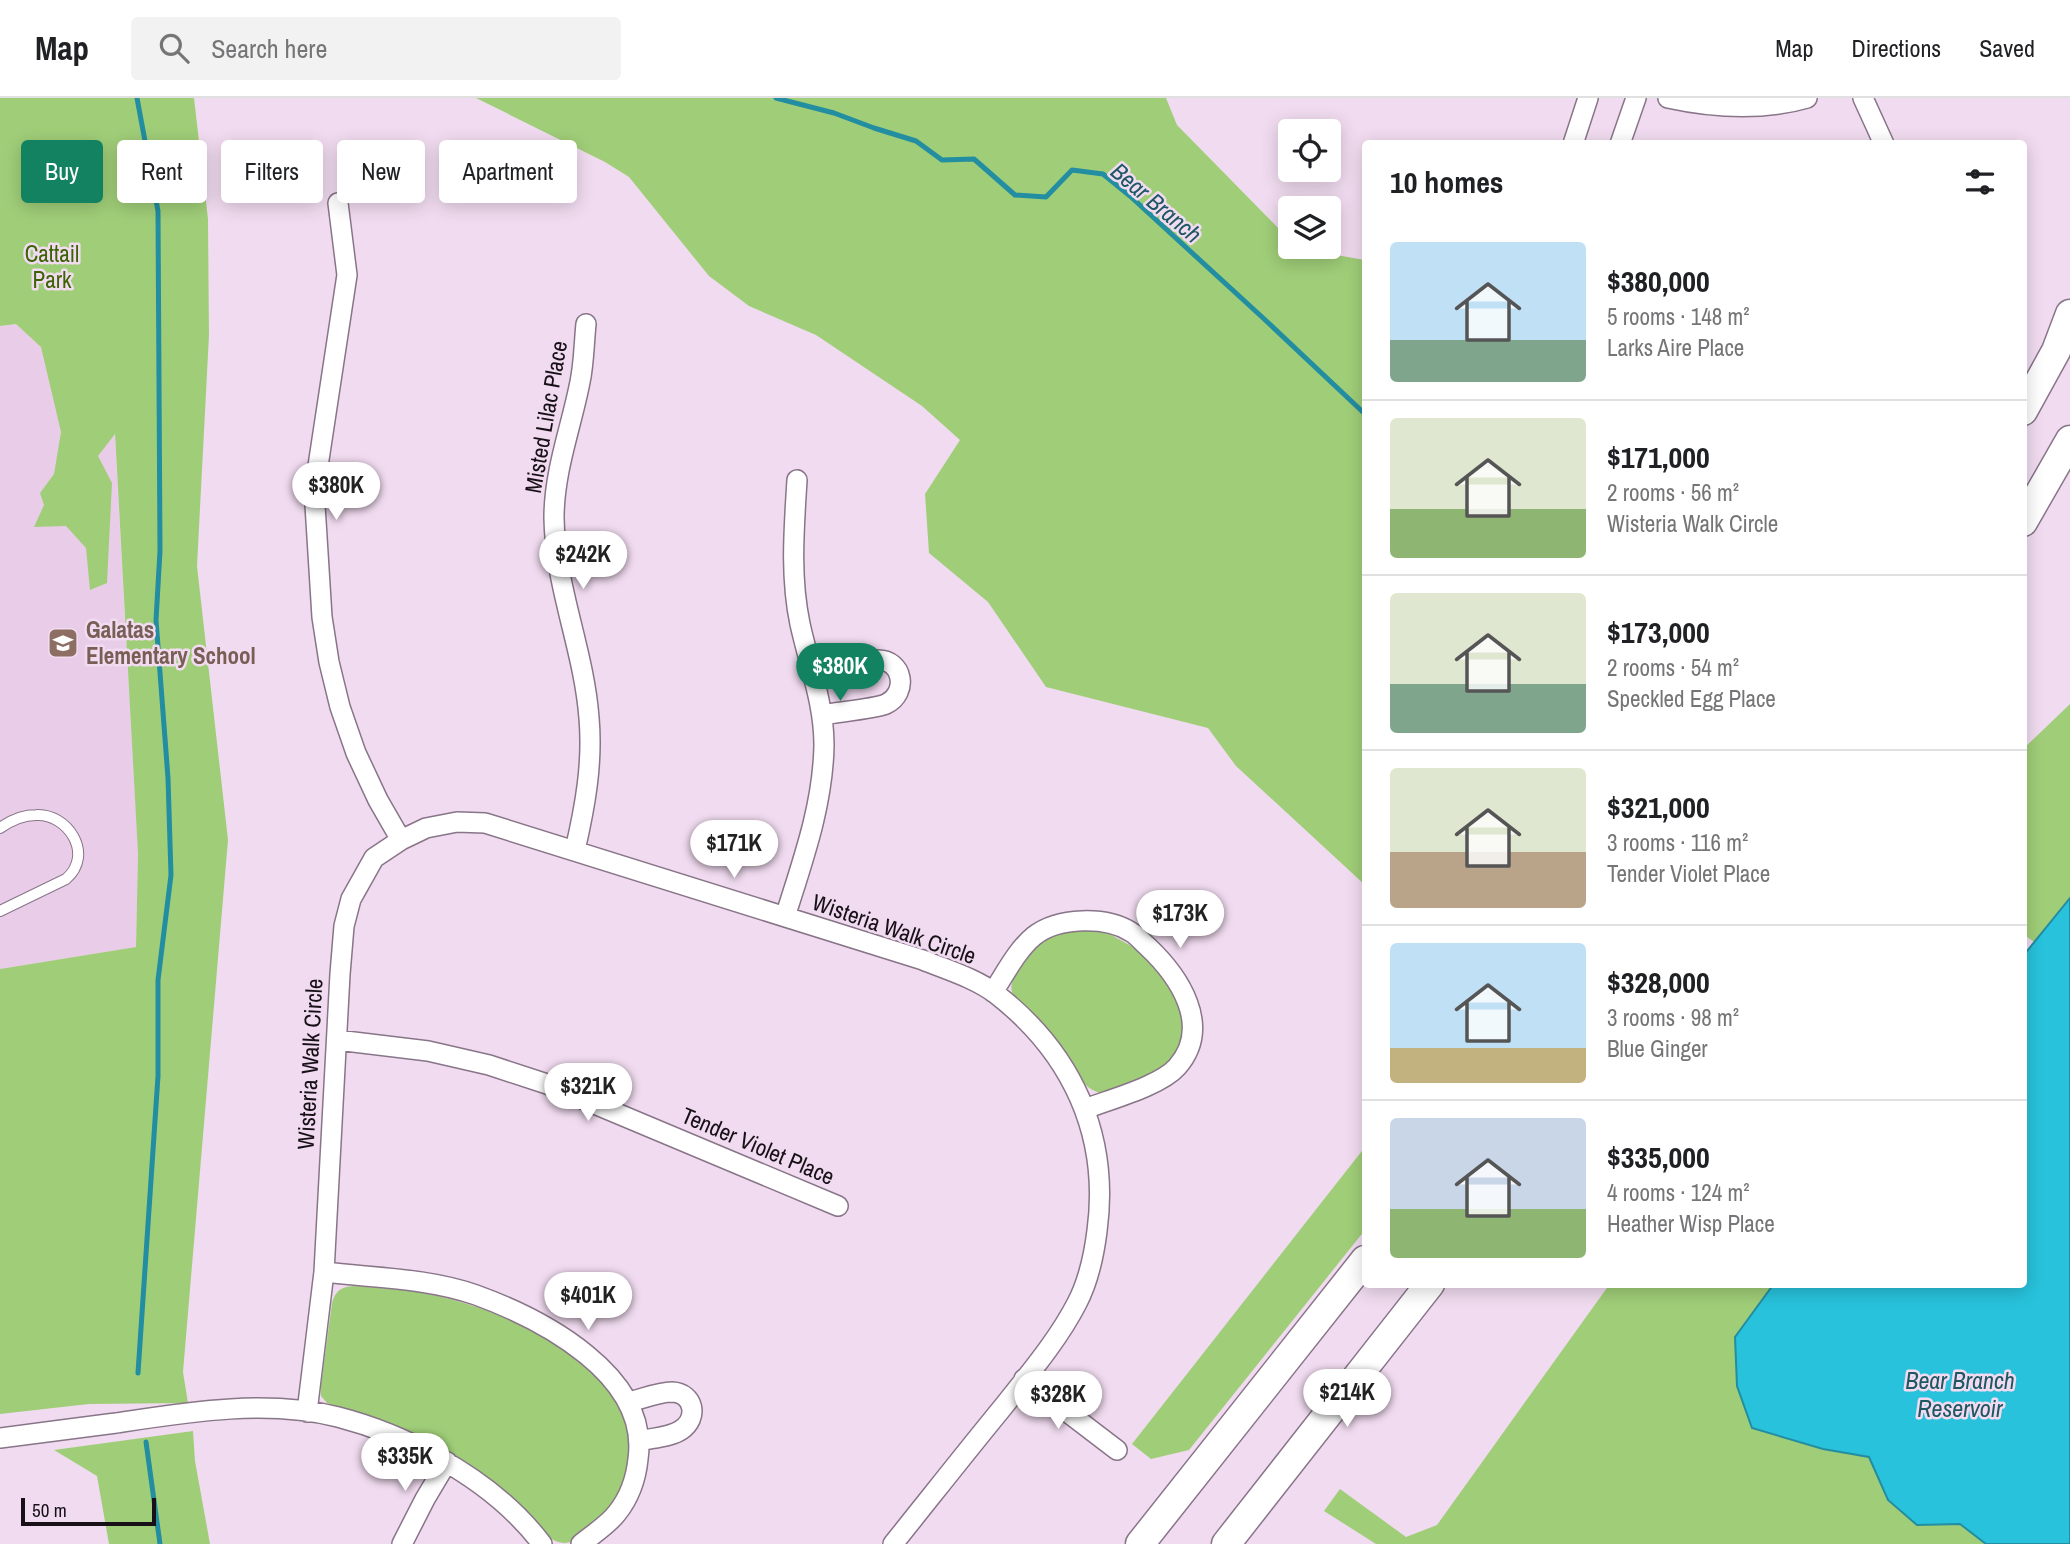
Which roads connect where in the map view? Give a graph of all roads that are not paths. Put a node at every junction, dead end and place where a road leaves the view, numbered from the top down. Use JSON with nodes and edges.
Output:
{"nodes":[{"id":1,"x":1588,"y":98,"type":"edge"},
{"id":2,"x":1636,"y":98,"type":"edge"},
{"id":3,"x":1668,"y":98,"type":"edge"},
{"id":4,"x":1807,"y":98,"type":"edge"},
{"id":5,"x":1863,"y":98,"type":"edge"},
{"id":6,"x":1574,"y":140,"type":"edge"},
{"id":7,"x":1621,"y":140,"type":"edge"},
{"id":8,"x":1882,"y":140,"type":"edge"},
{"id":9,"x":338,"y":203,"type":"dead end"},
{"id":10,"x":2070,"y":314,"type":"edge"},
{"id":11,"x":586,"y":324,"type":"dead end"},
{"id":12,"x":2027,"y":404,"type":"edge"},
{"id":13,"x":2070,"y":440,"type":"edge"},
{"id":14,"x":797,"y":480,"type":"dead end"},
{"id":15,"x":2027,"y":515,"type":"edge"},
{"id":16,"x":813,"y":672,"type":"junction"},
{"id":17,"x":822,"y":715,"type":"junction"},
{"id":18,"x":0,"y":828,"type":"edge"},
{"id":19,"x":401,"y":840,"type":"junction"},
{"id":20,"x":575,"y":850,"type":"junction"},
{"id":21,"x":0,"y":911,"type":"edge"},
{"id":22,"x":785,"y":917,"type":"junction"},
{"id":23,"x":993,"y":992,"type":"junction"},
{"id":24,"x":337,"y":1040,"type":"junction"},
{"id":25,"x":1085,"y":1109,"type":"junction"},
{"id":26,"x":838,"y":1206,"type":"dead end"},
{"id":27,"x":1362,"y":1264,"type":"edge"},
{"id":28,"x":324,"y":1272,"type":"junction"},
{"id":29,"x":1427,"y":1288,"type":"edge"},
{"id":30,"x":1024,"y":1380,"type":"junction"},
{"id":31,"x":629,"y":1402,"type":"junction"},
{"id":32,"x":307,"y":1412,"type":"junction"},
{"id":33,"x":0,"y":1438,"type":"edge"},
{"id":34,"x":639,"y":1441,"type":"junction"},
{"id":35,"x":1117,"y":1450,"type":"dead end"},
{"id":36,"x":447,"y":1462,"type":"junction"},
{"id":37,"x":402,"y":1544,"type":"edge"},
{"id":38,"x":542,"y":1544,"type":"edge"},
{"id":39,"x":581,"y":1544,"type":"edge"},
{"id":40,"x":893,"y":1544,"type":"edge"},
{"id":41,"x":1140,"y":1544,"type":"edge"},
{"id":42,"x":1226,"y":1544,"type":"edge"}],
"edges":[{"from":1,"to":6,"type":"street"},
{"from":2,"to":7,"type":"street"},
{"from":3,"to":4,"type":"street"},
{"from":5,"to":8,"type":"street"},
{"from":9,"to":19,"type":"street"},
{"from":10,"to":12,"type":"main road"},
{"from":11,"to":20,"type":"street","name":"Misted Lilac Place"},
{"from":13,"to":15,"type":"main road"},
{"from":14,"to":16,"type":"street"},
{"from":16,"to":17,"type":"street"},
{"from":16,"to":17,"type":"street"},
{"from":17,"to":22,"type":"street"},
{"from":18,"to":21,"type":"lane"},
{"from":19,"to":20,"type":"street","name":"Wisteria Walk Circle"},
{"from":19,"to":24,"type":"street","name":"Wisteria Walk Circle"},
{"from":20,"to":22,"type":"street","name":"Wisteria Walk Circle"},
{"from":22,"to":23,"type":"street","name":"Wisteria Walk Circle"},
{"from":23,"to":25,"type":"street","name":"Wisteria Walk Circle"},
{"from":23,"to":25,"type":"street"},
{"from":24,"to":26,"type":"street","name":"Tender Violet Place"},
{"from":24,"to":28,"type":"street","name":"Wisteria Walk Circle"},
{"from":25,"to":30,"type":"street","name":"Wisteria Walk Circle"},
{"from":27,"to":41,"type":"main road"},
{"from":28,"to":31,"type":"street"},
{"from":28,"to":32,"type":"street","name":"Wisteria Walk Circle"},
{"from":29,"to":42,"type":"main road"},
{"from":30,"to":35,"type":"street"},
{"from":30,"to":40,"type":"street","name":"Wisteria Walk Circle"},
{"from":31,"to":34,"type":"street"},
{"from":31,"to":34,"type":"street"},
{"from":32,"to":33,"type":"street"},
{"from":32,"to":36,"type":"street"},
{"from":34,"to":39,"type":"street"},
{"from":36,"to":37,"type":"street"},
{"from":36,"to":38,"type":"street"}]}
